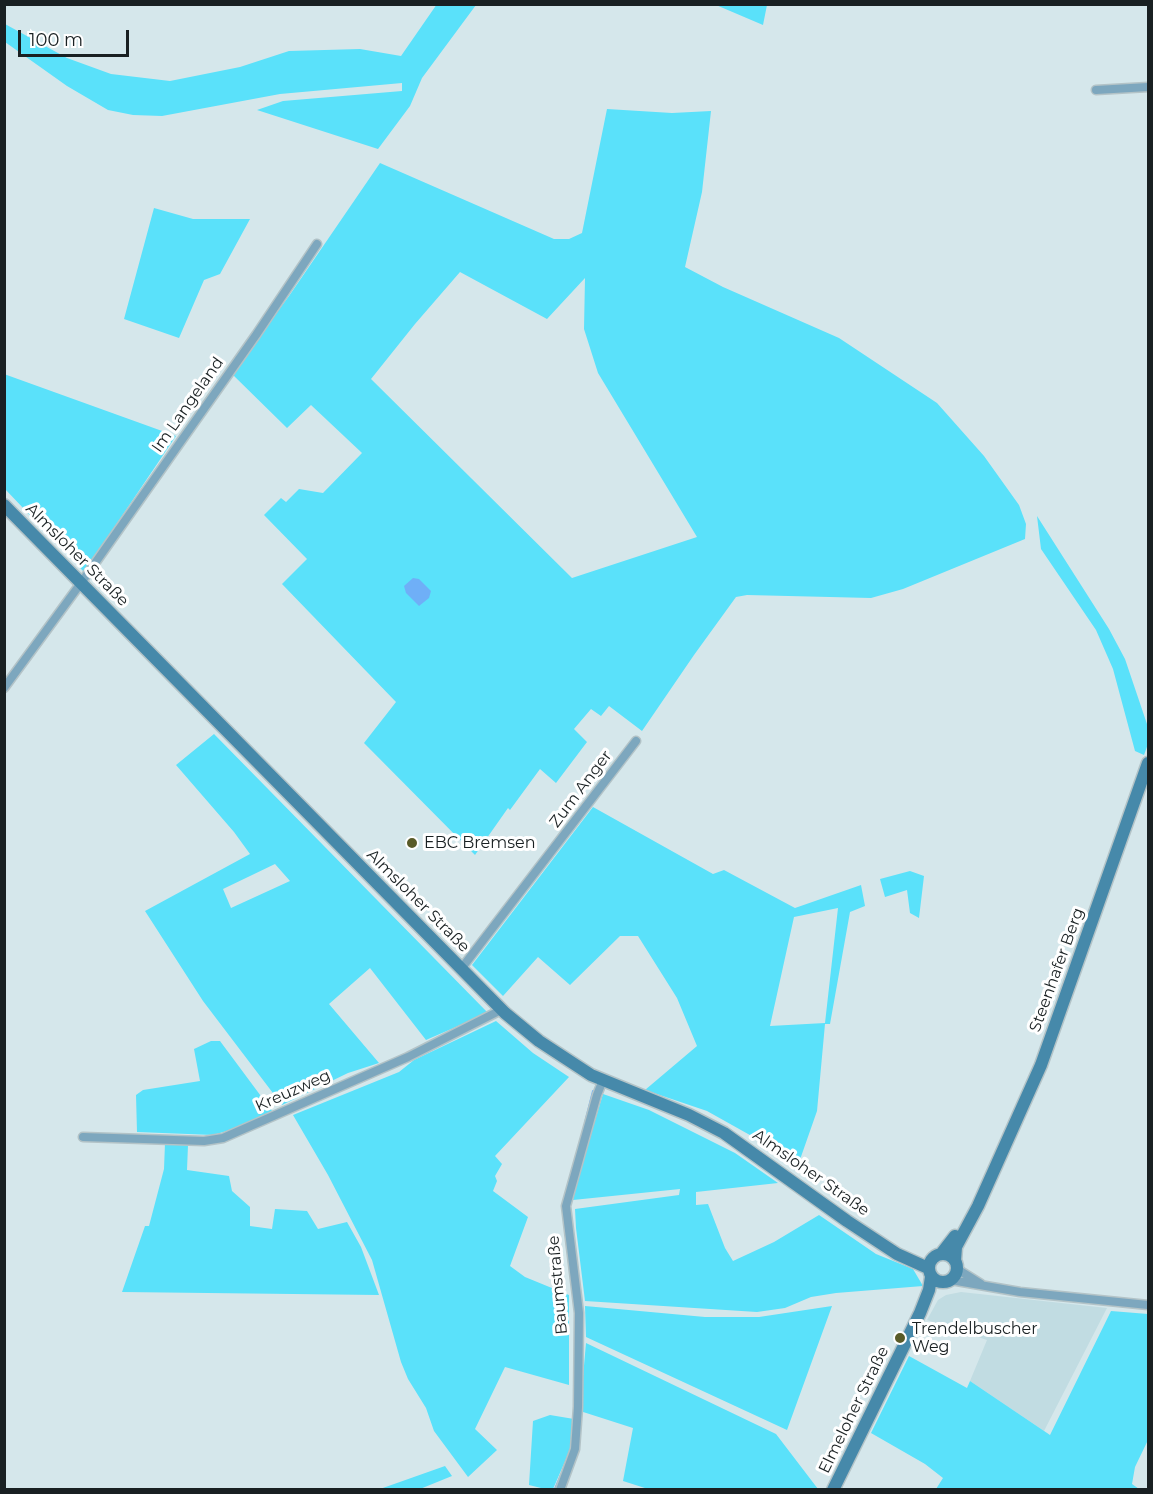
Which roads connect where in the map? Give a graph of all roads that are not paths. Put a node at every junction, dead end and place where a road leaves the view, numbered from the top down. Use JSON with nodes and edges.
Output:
{"nodes":[{"id":1,"x":1149,"y":87,"type":"edge"},
{"id":2,"x":1096,"y":90,"type":"dead end"},
{"id":3,"x":318,"y":244,"type":"dead end"},
{"id":4,"x":4,"y":505,"type":"edge"},
{"id":5,"x":81,"y":583,"type":"junction"},
{"id":6,"x":4,"y":688,"type":"edge"},
{"id":7,"x":636,"y":741,"type":"dead end"},
{"id":8,"x":1147,"y":770,"type":"edge"},
{"id":9,"x":461,"y":969,"type":"junction"},
{"id":10,"x":501,"y":1010,"type":"junction"},
{"id":11,"x":603,"y":1080,"type":"junction"},
{"id":12,"x":83,"y":1137,"type":"dead end"},
{"id":13,"x":942,"y":1269,"type":"junction"},
{"id":14,"x":1149,"y":1305,"type":"edge"},
{"id":15,"x":560,"y":1490,"type":"edge"},
{"id":16,"x":833,"y":1490,"type":"edge"}],
"edges":[{"from":1,"to":2,"type":"street"},
{"from":3,"to":5,"type":"street","name":"Im Langeland"},
{"from":4,"to":5,"type":"street","name":"Almsloher Straße"},
{"from":5,"to":6,"type":"street","name":"Im Langeland"},
{"from":5,"to":9,"type":"street","name":"Almsloher Straße"},
{"from":7,"to":9,"type":"street","name":"Zum Anger"},
{"from":8,"to":13,"type":"street","name":"Steenhafer Berg"},
{"from":9,"to":10,"type":"street","name":"Almsloher Straße"},
{"from":10,"to":11,"type":"street","name":"Almsloher Straße"},
{"from":10,"to":12,"type":"street","name":"Kreuzweg"},
{"from":11,"to":13,"type":"street","name":"Almsloher Straße"},
{"from":11,"to":15,"type":"street","name":"Baumstraße"},
{"from":13,"to":14,"type":"street"},
{"from":13,"to":16,"type":"street","name":"Elmeloher Straße"}]}
